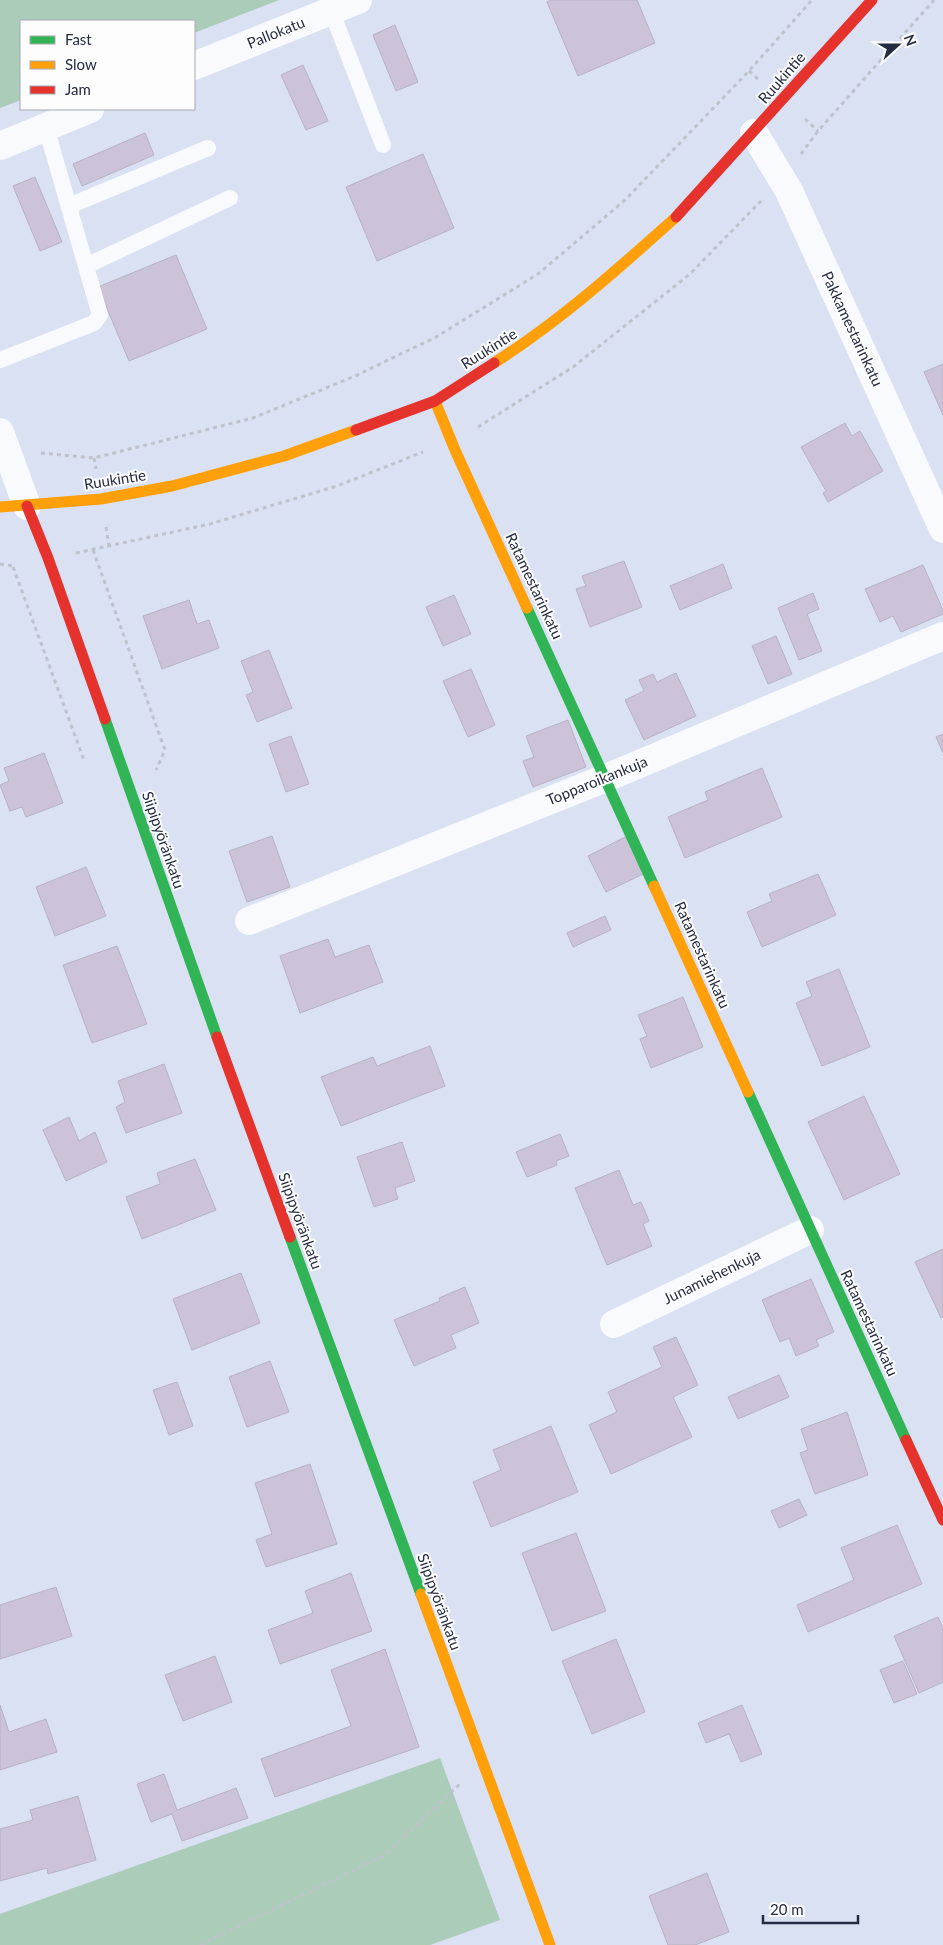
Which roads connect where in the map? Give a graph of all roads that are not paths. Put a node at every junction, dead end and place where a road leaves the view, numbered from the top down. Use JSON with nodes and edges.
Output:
{"nodes":[{"id":1,"x":358,"y":0,"type":"edge"},
{"id":2,"x":872,"y":0,"type":"edge"},
{"id":3,"x":331,"y":10,"type":"junction"},
{"id":4,"x":195,"y":66,"type":"edge"},
{"id":5,"x":88,"y":110,"type":"edge"},
{"id":6,"x":46,"y":127,"type":"junction"},
{"id":7,"x":754,"y":133,"type":"junction"},
{"id":8,"x":383,"y":145,"type":"dead end"},
{"id":9,"x":0,"y":146,"type":"edge"},
{"id":10,"x":208,"y":148,"type":"dead end"},
{"id":11,"x":230,"y":198,"type":"dead end"},
{"id":12,"x":68,"y":206,"type":"junction"},
{"id":13,"x":86,"y":266,"type":"junction"},
{"id":14,"x":0,"y":360,"type":"edge"},
{"id":15,"x":435,"y":401,"type":"junction"},
{"id":16,"x":4,"y":443,"type":"edge"},
{"id":17,"x":27,"y":506,"type":"junction"},
{"id":18,"x":0,"y":507,"type":"edge"},
{"id":19,"x":943,"y":529,"type":"edge"},
{"id":20,"x":943,"y":636,"type":"edge"},
{"id":21,"x":606,"y":778,"type":"junction"},
{"id":22,"x":248,"y":921,"type":"dead end"},
{"id":23,"x":810,"y":1230,"type":"junction"},
{"id":24,"x":614,"y":1324,"type":"dead end"},
{"id":25,"x":943,"y":1520,"type":"edge"},
{"id":26,"x":550,"y":1945,"type":"edge"}],
"edges":[{"from":1,"to":3,"type":"street","name":"Pallokatu"},
{"from":2,"to":7,"type":"street","name":"Ruukintie"},
{"from":3,"to":4,"type":"street","name":"Pallokatu"},
{"from":3,"to":8,"type":"lane"},
{"from":5,"to":6,"type":"street"},
{"from":6,"to":9,"type":"street"},
{"from":6,"to":12,"type":"lane"},
{"from":7,"to":15,"type":"street","name":"Ruukintie"},
{"from":7,"to":19,"type":"street","name":"Pakkamestarinkatu"},
{"from":10,"to":12,"type":"lane"},
{"from":11,"to":13,"type":"lane"},
{"from":12,"to":13,"type":"lane"},
{"from":13,"to":14,"type":"lane"},
{"from":15,"to":17,"type":"street","name":"Ruukintie"},
{"from":15,"to":21,"type":"street","name":"Ratamestarinkatu"},
{"from":16,"to":17,"type":"street"},
{"from":17,"to":18,"type":"street","name":"Ruukintie"},
{"from":17,"to":26,"type":"street","name":"Siipipyöränkatu"},
{"from":20,"to":21,"type":"street","name":"Topparoikankuja"},
{"from":21,"to":22,"type":"street","name":"Topparoikankuja"},
{"from":21,"to":23,"type":"street","name":"Ratamestarinkatu"},
{"from":23,"to":24,"type":"street","name":"Junamiehenkuja"},
{"from":23,"to":25,"type":"street","name":"Ratamestarinkatu"}]}
